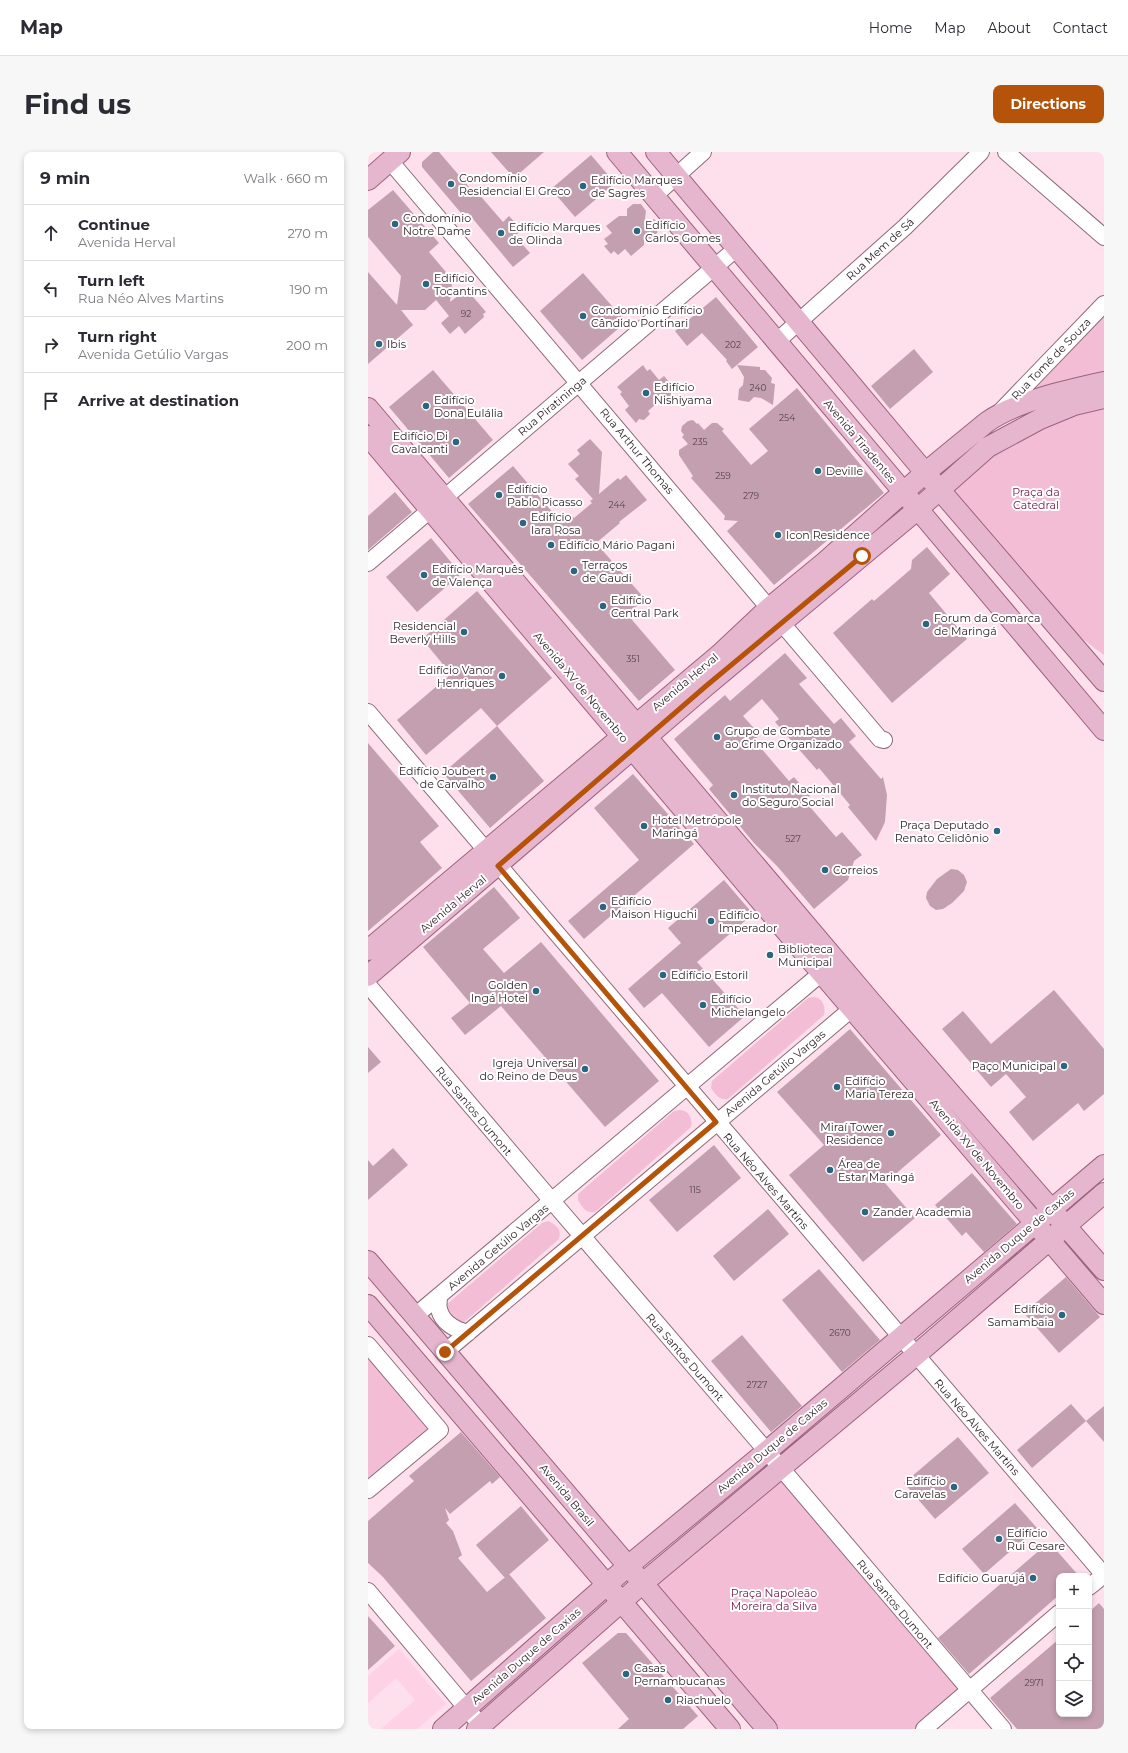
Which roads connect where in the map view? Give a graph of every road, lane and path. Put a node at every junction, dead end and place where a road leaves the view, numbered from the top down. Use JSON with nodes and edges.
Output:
{"nodes":[{"id":1,"x":617,"y":152,"type":"edge"},
{"id":2,"x":656,"y":152,"type":"edge"},
{"id":3,"x":703,"y":152,"type":"edge"},
{"id":4,"x":981,"y":152,"type":"edge"},
{"id":5,"x":1006,"y":152,"type":"edge"},
{"id":6,"x":395,"y":156,"type":"edge"},
{"id":7,"x":676,"y":176,"type":"junction"},
{"id":8,"x":368,"y":180,"type":"edge"},
{"id":9,"x":654,"y":196,"type":"junction"},
{"id":10,"x":1104,"y":237,"type":"edge"},
{"id":11,"x":737,"y":248,"type":"junction"},
{"id":12,"x":714,"y":268,"type":"junction"},
{"id":13,"x":1104,"y":304,"type":"edge"},
{"id":14,"x":799,"y":322,"type":"junction"},
{"id":15,"x":776,"y":342,"type":"junction"},
{"id":16,"x":1104,"y":382,"type":"edge"},
{"id":17,"x":579,"y":383,"type":"junction"},
{"id":18,"x":1104,"y":398,"type":"edge"},
{"id":19,"x":1038,"y":400,"type":"junction"},
{"id":20,"x":368,"y":408,"type":"edge"},
{"id":21,"x":998,"y":415,"type":"junction"},
{"id":22,"x":1031,"y":423,"type":"junction"},
{"id":23,"x":368,"y":436,"type":"edge"},
{"id":24,"x":926,"y":472,"type":"junction"},
{"id":25,"x":939,"y":489,"type":"junction"},
{"id":26,"x":904,"y":493,"type":"junction"},
{"id":27,"x":438,"y":504,"type":"junction"},
{"id":28,"x":918,"y":509,"type":"junction"},
{"id":29,"x":862,"y":556,"type":"junction"},
{"id":30,"x":825,"y":562,"type":"junction"},
{"id":31,"x":368,"y":563,"type":"edge"},
{"id":32,"x":769,"y":608,"type":"junction"},
{"id":33,"x":782,"y":624,"type":"junction"},
{"id":34,"x":719,"y":655,"type":"junction"},
{"id":35,"x":1104,"y":681,"type":"edge"},
{"id":36,"x":706,"y":686,"type":"junction"},
{"id":37,"x":368,"y":712,"type":"edge"},
{"id":38,"x":1104,"y":730,"type":"edge"},
{"id":39,"x":634,"y":737,"type":"junction"},
{"id":40,"x":884,"y":740,"type":"dead end"},
{"id":41,"x":540,"y":804,"type":"junction"},
{"id":42,"x":568,"y":805,"type":"junction"},
{"id":43,"x":485,"y":850,"type":"junction"},
{"id":44,"x":498,"y":866,"type":"junction"},
{"id":45,"x":434,"y":895,"type":"junction"},
{"id":46,"x":423,"y":928,"type":"junction"},
{"id":47,"x":368,"y":950,"type":"edge"},
{"id":48,"x":830,"y":967,"type":"junction"},
{"id":49,"x":368,"y":976,"type":"edge"},
{"id":50,"x":368,"y":985,"type":"edge"},
{"id":51,"x":859,"y":1002,"type":"junction"},
{"id":52,"x":686,"y":1087,"type":"junction"},
{"id":53,"x":716,"y":1122,"type":"junction"},
{"id":54,"x":1104,"y":1165,"type":"edge"},
{"id":55,"x":1103,"y":1192,"type":"edge"},
{"id":56,"x":551,"y":1202,"type":"junction"},
{"id":57,"x":1052,"y":1208,"type":"junction"},
{"id":58,"x":1035,"y":1222,"type":"junction"},
{"id":59,"x":1066,"y":1225,"type":"junction"},
{"id":60,"x":582,"y":1236,"type":"junction"},
{"id":61,"x":1050,"y":1240,"type":"junction"},
{"id":62,"x":368,"y":1261,"type":"edge"},
{"id":63,"x":1104,"y":1270,"type":"edge"},
{"id":64,"x":993,"y":1288,"type":"junction"},
{"id":65,"x":952,"y":1293,"type":"junction"},
{"id":66,"x":440,"y":1296,"type":"junction"},
{"id":67,"x":1104,"y":1304,"type":"edge"},
{"id":68,"x":368,"y":1306,"type":"edge"},
{"id":69,"x":415,"y":1316,"type":"junction"},
{"id":70,"x":468,"y":1332,"type":"junction"},
{"id":71,"x":900,"y":1338,"type":"junction"},
{"id":72,"x":368,"y":1345,"type":"edge"},
{"id":73,"x":445,"y":1352,"type":"junction"},
{"id":74,"x":916,"y":1355,"type":"junction"},
{"id":75,"x":850,"y":1380,"type":"junction"},
{"id":76,"x":840,"y":1418,"type":"junction"},
{"id":77,"x":767,"y":1451,"type":"junction"},
{"id":78,"x":780,"y":1467,"type":"junction"},
{"id":79,"x":368,"y":1490,"type":"edge"},
{"id":80,"x":724,"y":1516,"type":"junction"},
{"id":81,"x":680,"y":1523,"type":"junction"},
{"id":82,"x":628,"y":1566,"type":"junction"},
{"id":83,"x":1104,"y":1575,"type":"edge"},
{"id":84,"x":643,"y":1584,"type":"junction"},
{"id":85,"x":606,"y":1585,"type":"junction"},
{"id":86,"x":1092,"y":1585,"type":"edge"},
{"id":87,"x":368,"y":1591,"type":"edge"},
{"id":88,"x":621,"y":1602,"type":"junction"},
{"id":89,"x":1056,"y":1616,"type":"edge"},
{"id":90,"x":538,"y":1646,"type":"junction"},
{"id":91,"x":969,"y":1690,"type":"junction"},
{"id":92,"x":521,"y":1691,"type":"junction"},
{"id":93,"x":466,"y":1708,"type":"junction"},
{"id":94,"x":480,"y":1728,"type":"edge"},
{"id":95,"x":443,"y":1729,"type":"edge"},
{"id":96,"x":730,"y":1729,"type":"edge"},
{"id":97,"x":767,"y":1729,"type":"edge"},
{"id":98,"x":924,"y":1729,"type":"edge"},
{"id":99,"x":1003,"y":1729,"type":"edge"}],
"edges":[{"from":1,"to":9,"type":"main road","name":"Avenida Tiradentes"},
{"from":2,"to":7,"type":"main road"},
{"from":3,"to":7,"type":"street"},
{"from":4,"to":14,"type":"street","name":"Rua Mem de Sá"},
{"from":5,"to":10,"type":"street"},
{"from":6,"to":8,"type":"main road"},
{"from":6,"to":17,"type":"street","name":"Rua Arthur Thomas"},
{"from":7,"to":9,"type":"street"},
{"from":7,"to":11,"type":"main road"},
{"from":9,"to":12,"type":"main road","name":"Avenida Tiradentes"},
{"from":11,"to":12,"type":"street","name":"Rua Piratininga"},
{"from":11,"to":14,"type":"main road"},
{"from":12,"to":15,"type":"main road","name":"Avenida Tiradentes"},
{"from":12,"to":17,"type":"street","name":"Rua Piratininga"},
{"from":13,"to":21,"type":"street","name":"Rua Tomé de Souza"},
{"from":14,"to":15,"type":"street","name":"Rua Mem de Sá"},
{"from":14,"to":24,"type":"main road"},
{"from":15,"to":26,"type":"main road","name":"Avenida Tiradentes"},
{"from":16,"to":19,"type":"main road","name":"Avenida Herval"},
{"from":17,"to":27,"type":"street","name":"Rua Piratininga"},
{"from":17,"to":32,"type":"street","name":"Rua Arthur Thomas"},
{"from":18,"to":22,"type":"main road","name":"Avenida Herval"},
{"from":19,"to":21,"type":"main road","name":"Avenida Herval"},
{"from":19,"to":22,"type":"main road"},
{"from":20,"to":27,"type":"main road","name":"Avenida XV de Novembro"},
{"from":21,"to":24,"type":"main road","name":"Avenida Herval"},
{"from":22,"to":25,"type":"main road","name":"Avenida Herval"},
{"from":23,"to":27,"type":"main road","name":"Avenida XV de Novembro"},
{"from":24,"to":25,"type":"main road"},
{"from":24,"to":26,"type":"main road","name":"Avenida Herval"},
{"from":25,"to":28,"type":"main road","name":"Avenida Herval"},
{"from":25,"to":35,"type":"main road"},
{"from":26,"to":28,"type":"main road","name":"Avenida Tiradentes"},
{"from":26,"to":30,"type":"main road","name":"Avenida Herval"},
{"from":27,"to":31,"type":"street","name":"Rua Piratininga"},
{"from":27,"to":39,"type":"main road","name":"Avenida XV de Novembro"},
{"from":28,"to":29,"type":"main road","name":"Avenida Herval"},
{"from":28,"to":38,"type":"main road","name":"Avenida Tiradentes"},
{"from":29,"to":30,"type":"main road"},
{"from":29,"to":33,"type":"main road","name":"Avenida Herval"},
{"from":30,"to":32,"type":"main road","name":"Avenida Herval"},
{"from":32,"to":33,"type":"street","name":"Rua Arthur Thomas"},
{"from":32,"to":34,"type":"main road","name":"Avenida Herval"},
{"from":33,"to":36,"type":"main road","name":"Avenida Herval"},
{"from":33,"to":40,"type":"street","name":"Rua Arthur Thomas"},
{"from":34,"to":36,"type":"main road"},
{"from":34,"to":39,"type":"main road","name":"Avenida Herval"},
{"from":36,"to":39,"type":"main road","name":"Avenida Herval"},
{"from":37,"to":43,"type":"street","name":"Rua Néo Alves Martins"},
{"from":39,"to":41,"type":"main road","name":"Avenida Herval"},
{"from":39,"to":42,"type":"main road","name":"Avenida Herval"},
{"from":39,"to":48,"type":"main road","name":"Avenida XV de Novembro"},
{"from":41,"to":42,"type":"main road"},
{"from":41,"to":43,"type":"main road","name":"Avenida Herval"},
{"from":42,"to":44,"type":"main road","name":"Avenida Herval"},
{"from":43,"to":44,"type":"street","name":"Rua Néo Alves Martins"},
{"from":43,"to":45,"type":"main road","name":"Avenida Herval"},
{"from":44,"to":46,"type":"main road","name":"Avenida Herval"},
{"from":44,"to":52,"type":"street","name":"Rua Néo Alves Martins"},
{"from":45,"to":46,"type":"main road"},
{"from":45,"to":47,"type":"main road","name":"Avenida Herval"},
{"from":46,"to":49,"type":"main road","name":"Avenida Herval"},
{"from":48,"to":51,"type":"main road","name":"Avenida XV de Novembro"},
{"from":48,"to":52,"type":"street","name":"Avenida Getúlio Vargas"},
{"from":50,"to":56,"type":"street","name":"Rua Santos Dumont"},
{"from":51,"to":53,"type":"street","name":"Avenida Getúlio Vargas"},
{"from":51,"to":57,"type":"main road","name":"Avenida XV de Novembro"},
{"from":51,"to":58,"type":"main road","name":"Avenida XV de Novembro"},
{"from":52,"to":53,"type":"street","name":"Rua Néo Alves Martins"},
{"from":52,"to":56,"type":"street","name":"Avenida Getúlio Vargas"},
{"from":53,"to":60,"type":"street","name":"Avenida Getúlio Vargas"},
{"from":53,"to":71,"type":"street","name":"Rua Néo Alves Martins"},
{"from":54,"to":57,"type":"main road","name":"Avenida Duque de Caxias"},
{"from":55,"to":59,"type":"main road","name":"Avenida Duque de Caxias"},
{"from":56,"to":60,"type":"street","name":"Rua Santos Dumont"},
{"from":56,"to":66,"type":"street","name":"Avenida Getúlio Vargas"},
{"from":57,"to":58,"type":"main road","name":"Avenida Duque de Caxias"},
{"from":57,"to":59,"type":"main road","name":"Avenida XV de Novembro"},
{"from":58,"to":61,"type":"main road","name":"Avenida XV de Novembro"},
{"from":58,"to":65,"type":"main road","name":"Avenida Duque de Caxias"},
{"from":59,"to":61,"type":"main road","name":"Avenida Duque de Caxias"},
{"from":59,"to":63,"type":"main road","name":"Avenida XV de Novembro"},
{"from":60,"to":70,"type":"street","name":"Avenida Getúlio Vargas"},
{"from":60,"to":77,"type":"street","name":"Rua Santos Dumont"},
{"from":61,"to":64,"type":"main road","name":"Avenida Duque de Caxias"},
{"from":61,"to":67,"type":"main road","name":"Avenida XV de Novembro"},
{"from":62,"to":69,"type":"main road","name":"Avenida Brasil"},
{"from":64,"to":65,"type":"main road"},
{"from":64,"to":74,"type":"main road","name":"Avenida Duque de Caxias"},
{"from":65,"to":71,"type":"main road","name":"Avenida Duque de Caxias"},
{"from":66,"to":69,"type":"street","name":"Avenida Getúlio Vargas"},
{"from":66,"to":70,"type":"street"},
{"from":68,"to":85,"type":"main road"},
{"from":69,"to":73,"type":"main road","name":"Avenida Brasil"},
{"from":70,"to":73,"type":"street","name":"Avenida Getúlio Vargas"},
{"from":71,"to":74,"type":"street","name":"Rua Néo Alves Martins"},
{"from":71,"to":75,"type":"main road","name":"Avenida Duque de Caxias"},
{"from":72,"to":79,"type":"street"},
{"from":73,"to":82,"type":"main road","name":"Avenida Brasil"},
{"from":74,"to":76,"type":"main road","name":"Avenida Duque de Caxias"},
{"from":74,"to":83,"type":"street","name":"Rua Néo Alves Martins"},
{"from":75,"to":76,"type":"main road"},
{"from":75,"to":77,"type":"main road","name":"Avenida Duque de Caxias"},
{"from":76,"to":78,"type":"main road","name":"Avenida Duque de Caxias"},
{"from":77,"to":78,"type":"street","name":"Rua Santos Dumont"},
{"from":77,"to":81,"type":"main road","name":"Avenida Duque de Caxias"},
{"from":78,"to":80,"type":"main road","name":"Avenida Duque de Caxias"},
{"from":78,"to":91,"type":"street","name":"Rua Santos Dumont"},
{"from":80,"to":81,"type":"main road"},
{"from":80,"to":84,"type":"main road","name":"Avenida Duque de Caxias"},
{"from":81,"to":82,"type":"main road","name":"Avenida Duque de Caxias"},
{"from":82,"to":84,"type":"main road","name":"Avenida Brasil"},
{"from":82,"to":85,"type":"main road","name":"Avenida Duque de Caxias"},
{"from":83,"to":86,"type":"street"},
{"from":84,"to":88,"type":"main road","name":"Avenida Duque de Caxias"},
{"from":84,"to":97,"type":"main road","name":"Avenida Brasil"},
{"from":85,"to":88,"type":"main road"},
{"from":85,"to":90,"type":"main road","name":"Avenida Duque de Caxias"},
{"from":87,"to":93,"type":"street"},
{"from":88,"to":92,"type":"main road","name":"Avenida Duque de Caxias"},
{"from":88,"to":96,"type":"main road"},
{"from":89,"to":91,"type":"street"},
{"from":90,"to":92,"type":"main road"},
{"from":90,"to":93,"type":"main road","name":"Avenida Duque de Caxias"},
{"from":91,"to":98,"type":"street"},
{"from":91,"to":99,"type":"street","name":"Rua Santos Dumont"},
{"from":92,"to":94,"type":"main road","name":"Avenida Duque de Caxias"},
{"from":93,"to":94,"type":"street"},
{"from":93,"to":95,"type":"main road","name":"Avenida Duque de Caxias"}]}
